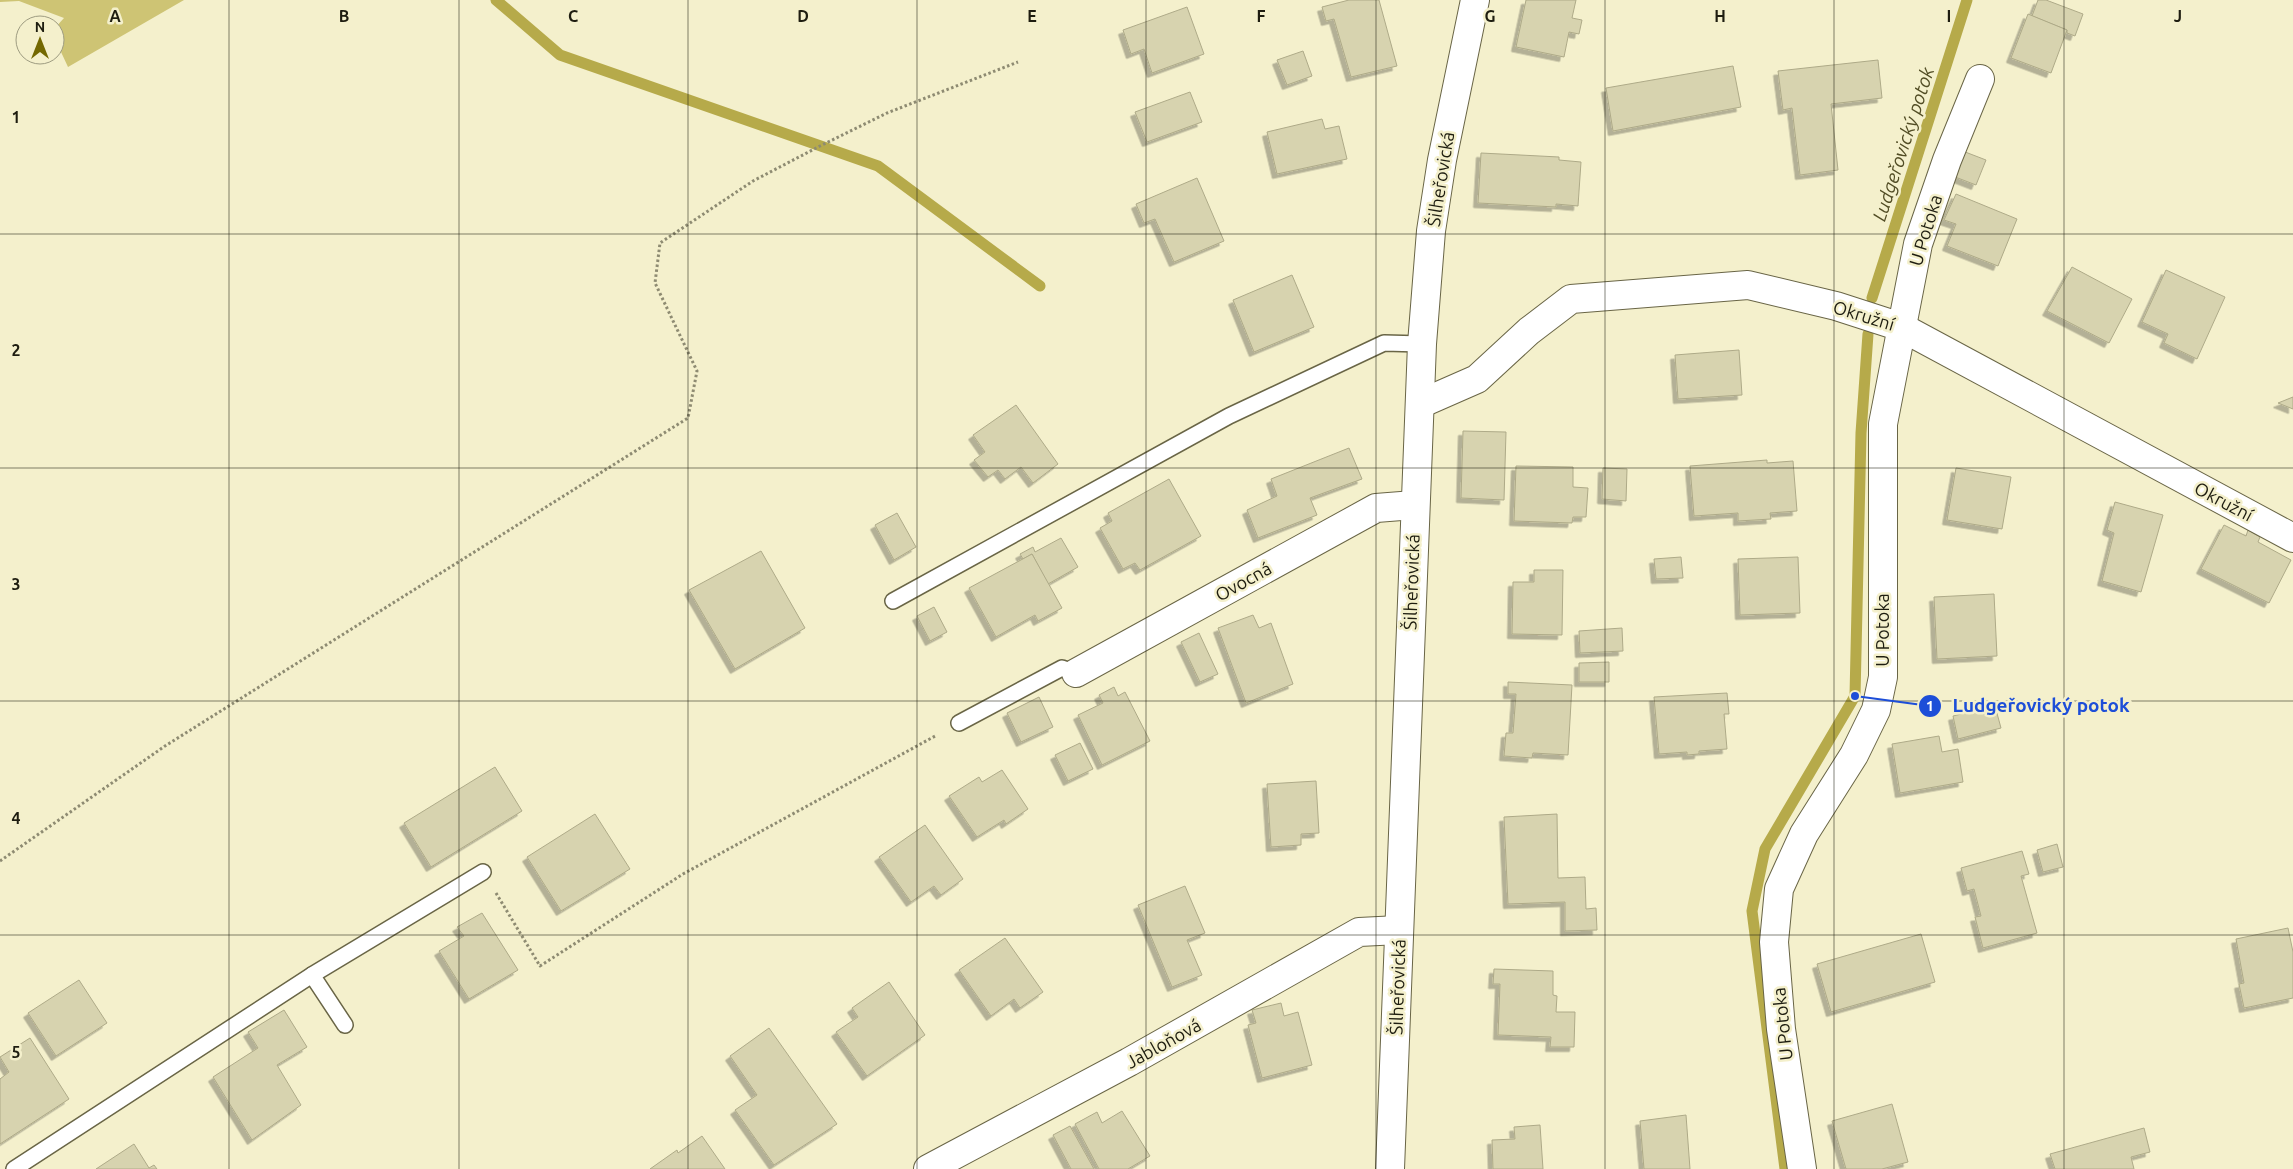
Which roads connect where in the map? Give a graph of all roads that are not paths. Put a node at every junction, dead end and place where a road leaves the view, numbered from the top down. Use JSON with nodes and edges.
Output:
{"nodes":[{"id":1,"x":1475,"y":0,"type":"edge"},
{"id":2,"x":1980,"y":79,"type":"dead end"},
{"id":3,"x":1901,"y":327,"type":"junction"},
{"id":4,"x":1422,"y":344,"type":"junction"},
{"id":5,"x":1420,"y":404,"type":"junction"},
{"id":6,"x":1414,"y":505,"type":"junction"},
{"id":7,"x":2293,"y":538,"type":"edge"},
{"id":8,"x":893,"y":601,"type":"dead end"},
{"id":9,"x":1076,"y":673,"type":"joint"},
{"id":10,"x":960,"y":723,"type":"road end"},
{"id":11,"x":483,"y":872,"type":"road end"},
{"id":12,"x":1400,"y":930,"type":"junction"},
{"id":13,"x":312,"y":975,"type":"junction"},
{"id":14,"x":345,"y":1025,"type":"dead end"},
{"id":15,"x":14,"y":1169,"type":"edge"},
{"id":16,"x":928,"y":1169,"type":"edge"},
{"id":17,"x":1390,"y":1169,"type":"edge"},
{"id":18,"x":1802,"y":1169,"type":"edge"}],
"edges":[{"from":1,"to":4,"type":"street","name":"Šilheřovická"},
{"from":2,"to":3,"type":"street","name":"U Potoka"},
{"from":3,"to":5,"type":"street","name":"Okružní"},
{"from":3,"to":7,"type":"street","name":"Okružní"},
{"from":3,"to":18,"type":"street","name":"U Potoka"},
{"from":4,"to":5,"type":"street","name":"Šilheřovická"},
{"from":4,"to":8,"type":"lane"},
{"from":5,"to":6,"type":"street","name":"Šilheřovická"},
{"from":6,"to":9,"type":"street","name":"Ovocná"},
{"from":6,"to":12,"type":"street","name":"Šilheřovická"},
{"from":9,"to":10,"type":"lane"},
{"from":11,"to":13,"type":"lane"},
{"from":12,"to":16,"type":"street","name":"Jabloňová"},
{"from":12,"to":17,"type":"street","name":"Šilheřovická"},
{"from":13,"to":14,"type":"lane"},
{"from":13,"to":15,"type":"lane"}]}
